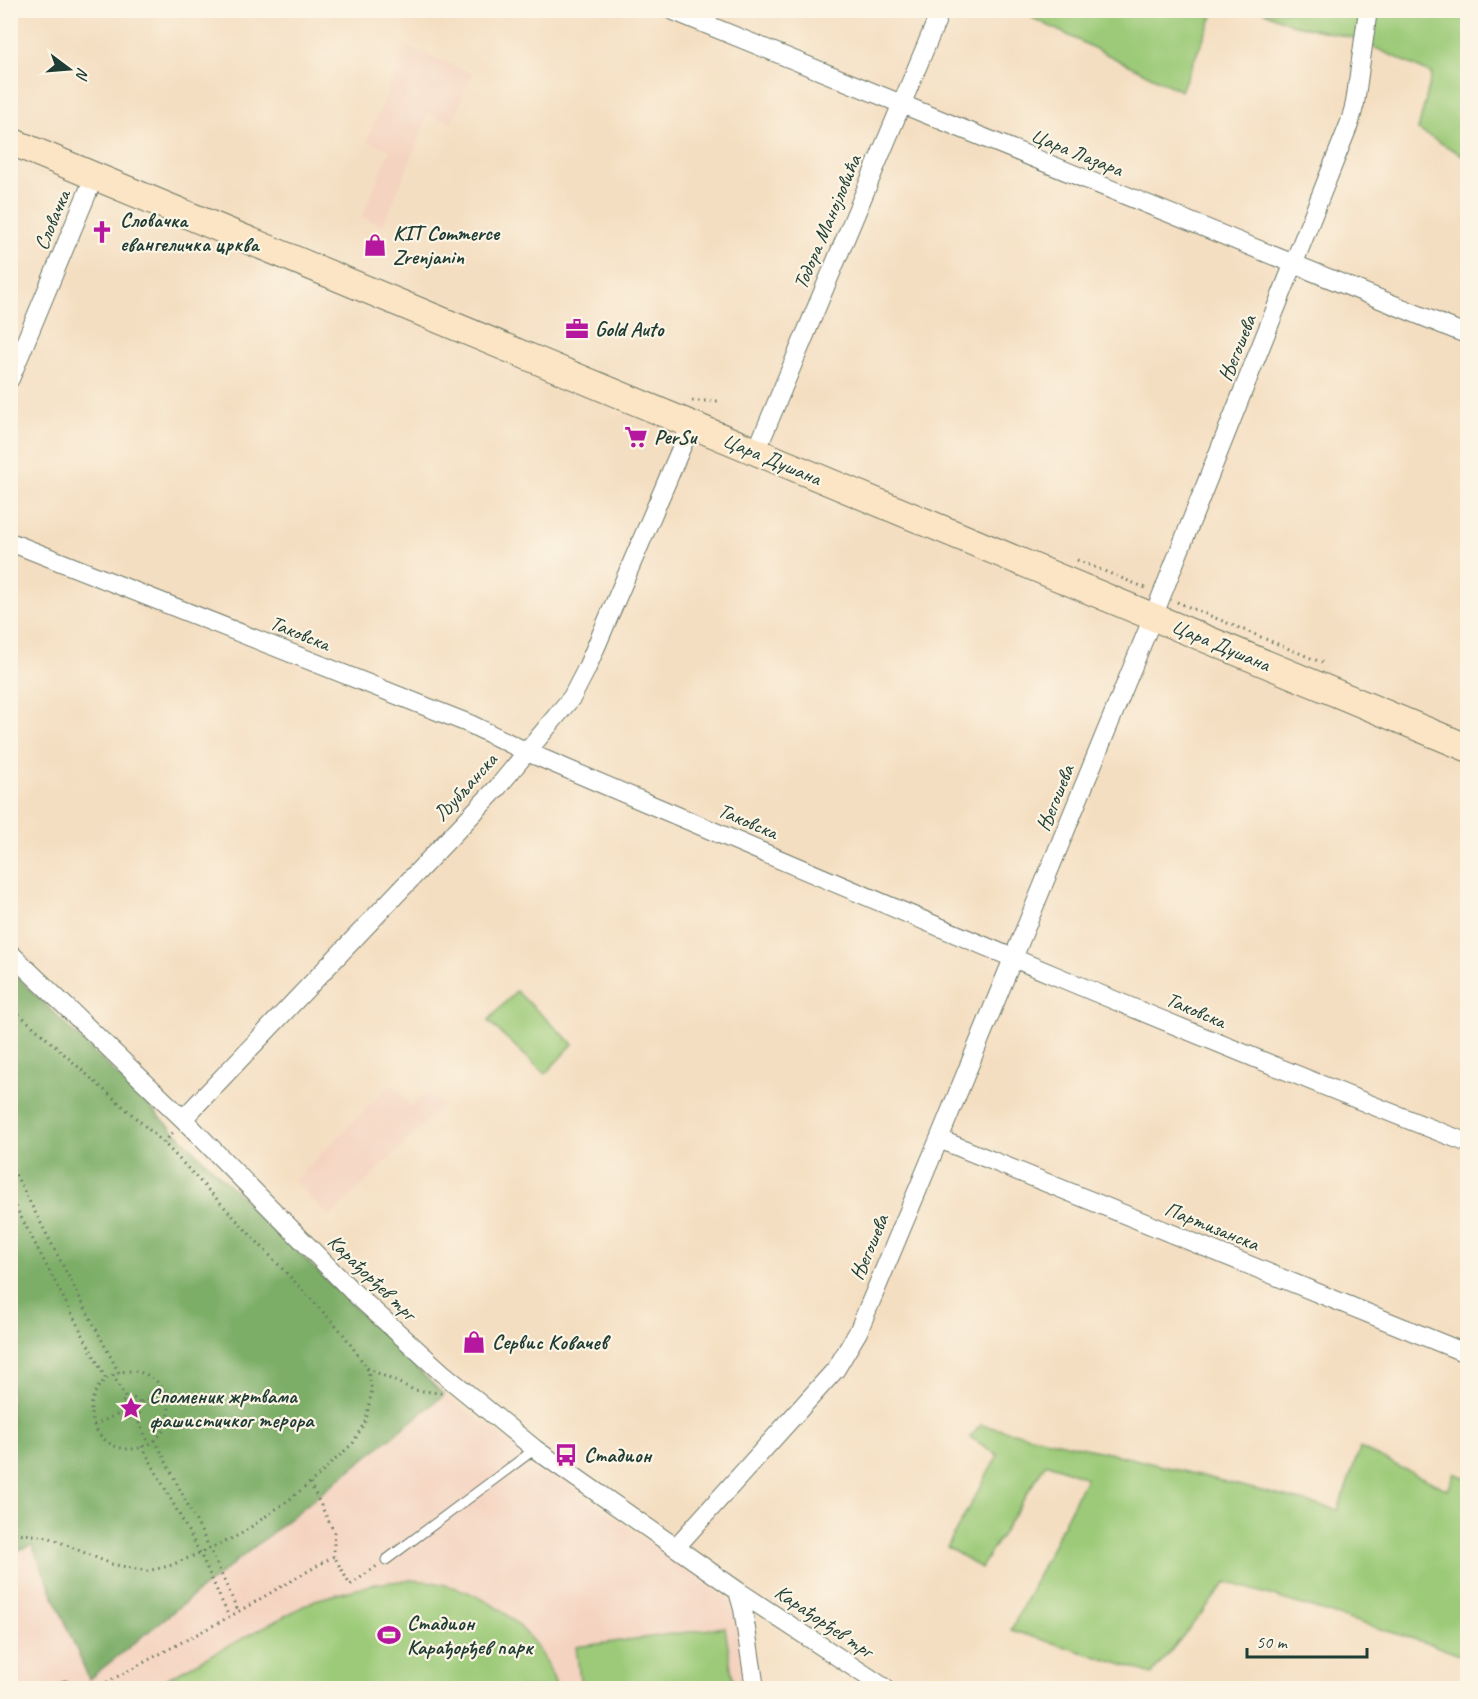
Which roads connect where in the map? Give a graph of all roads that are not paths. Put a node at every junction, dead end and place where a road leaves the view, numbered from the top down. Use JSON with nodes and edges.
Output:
{"nodes":[{"id":1,"x":671,"y":10,"type":"edge"},
{"id":2,"x":940,"y":10,"type":"edge"},
{"id":3,"x":1368,"y":10,"type":"edge"},
{"id":4,"x":901,"y":105,"type":"junction"},
{"id":5,"x":10,"y":141,"type":"edge"},
{"id":6,"x":94,"y":177,"type":"junction"},
{"id":7,"x":1295,"y":263,"type":"junction"},
{"id":8,"x":1467,"y":335,"type":"edge"},
{"id":9,"x":10,"y":379,"type":"edge"},
{"id":10,"x":691,"y":425,"type":"junction"},
{"id":11,"x":756,"y":452,"type":"junction"},
{"id":12,"x":10,"y":542,"type":"edge"},
{"id":13,"x":1153,"y":617,"type":"junction"},
{"id":14,"x":1467,"y":747,"type":"edge"},
{"id":15,"x":527,"y":752,"type":"junction"},
{"id":16,"x":10,"y":953,"type":"edge"},
{"id":17,"x":1014,"y":959,"type":"junction"},
{"id":18,"x":183,"y":1119,"type":"junction"},
{"id":19,"x":939,"y":1139,"type":"junction"},
{"id":20,"x":1467,"y":1143,"type":"edge"},
{"id":21,"x":1467,"y":1354,"type":"edge"},
{"id":22,"x":535,"y":1449,"type":"junction"},
{"id":23,"x":676,"y":1547,"type":"junction"},
{"id":24,"x":386,"y":1560,"type":"road end"},
{"id":25,"x":738,"y":1591,"type":"junction"},
{"id":26,"x":755,"y":1689,"type":"edge"},
{"id":27,"x":885,"y":1689,"type":"edge"}],
"edges":[{"from":1,"to":4,"type":"street","name":"Цара Лазара"},
{"from":2,"to":4,"type":"street","name":"Тодора Манојловића"},
{"from":3,"to":7,"type":"street","name":"Његошева"},
{"from":4,"to":7,"type":"street","name":"Цара Лазара"},
{"from":4,"to":11,"type":"street","name":"Тодора Манојловића"},
{"from":5,"to":6,"type":"street","name":"Цара Душана"},
{"from":6,"to":9,"type":"street","name":"Словачка"},
{"from":6,"to":10,"type":"street","name":"Цара Душана"},
{"from":7,"to":8,"type":"street","name":"Цара Лазара"},
{"from":7,"to":13,"type":"street","name":"Његошева"},
{"from":10,"to":11,"type":"street","name":"Цара Душана"},
{"from":10,"to":15,"type":"street","name":"Љубљанска"},
{"from":11,"to":13,"type":"street","name":"Цара Душана"},
{"from":12,"to":15,"type":"street","name":"Таковска"},
{"from":13,"to":14,"type":"street","name":"Цара Душана"},
{"from":13,"to":17,"type":"street","name":"Његошева"},
{"from":15,"to":17,"type":"street","name":"Таковска"},
{"from":15,"to":18,"type":"street","name":"Љубљанска"},
{"from":16,"to":18,"type":"street","name":"Карађорђев трг"},
{"from":17,"to":19,"type":"street","name":"Његошева"},
{"from":17,"to":20,"type":"street","name":"Таковска"},
{"from":18,"to":22,"type":"street","name":"Карађорђев трг"},
{"from":19,"to":21,"type":"street","name":"Партизанска"},
{"from":19,"to":23,"type":"street","name":"Његошева"},
{"from":22,"to":23,"type":"street","name":"Карађорђев трг"},
{"from":22,"to":24,"type":"lane"},
{"from":23,"to":25,"type":"street","name":"Карађорђев трг"},
{"from":25,"to":26,"type":"street","name":"Карађорђев трг"},
{"from":25,"to":27,"type":"street","name":"Карађорђев трг"}]}
